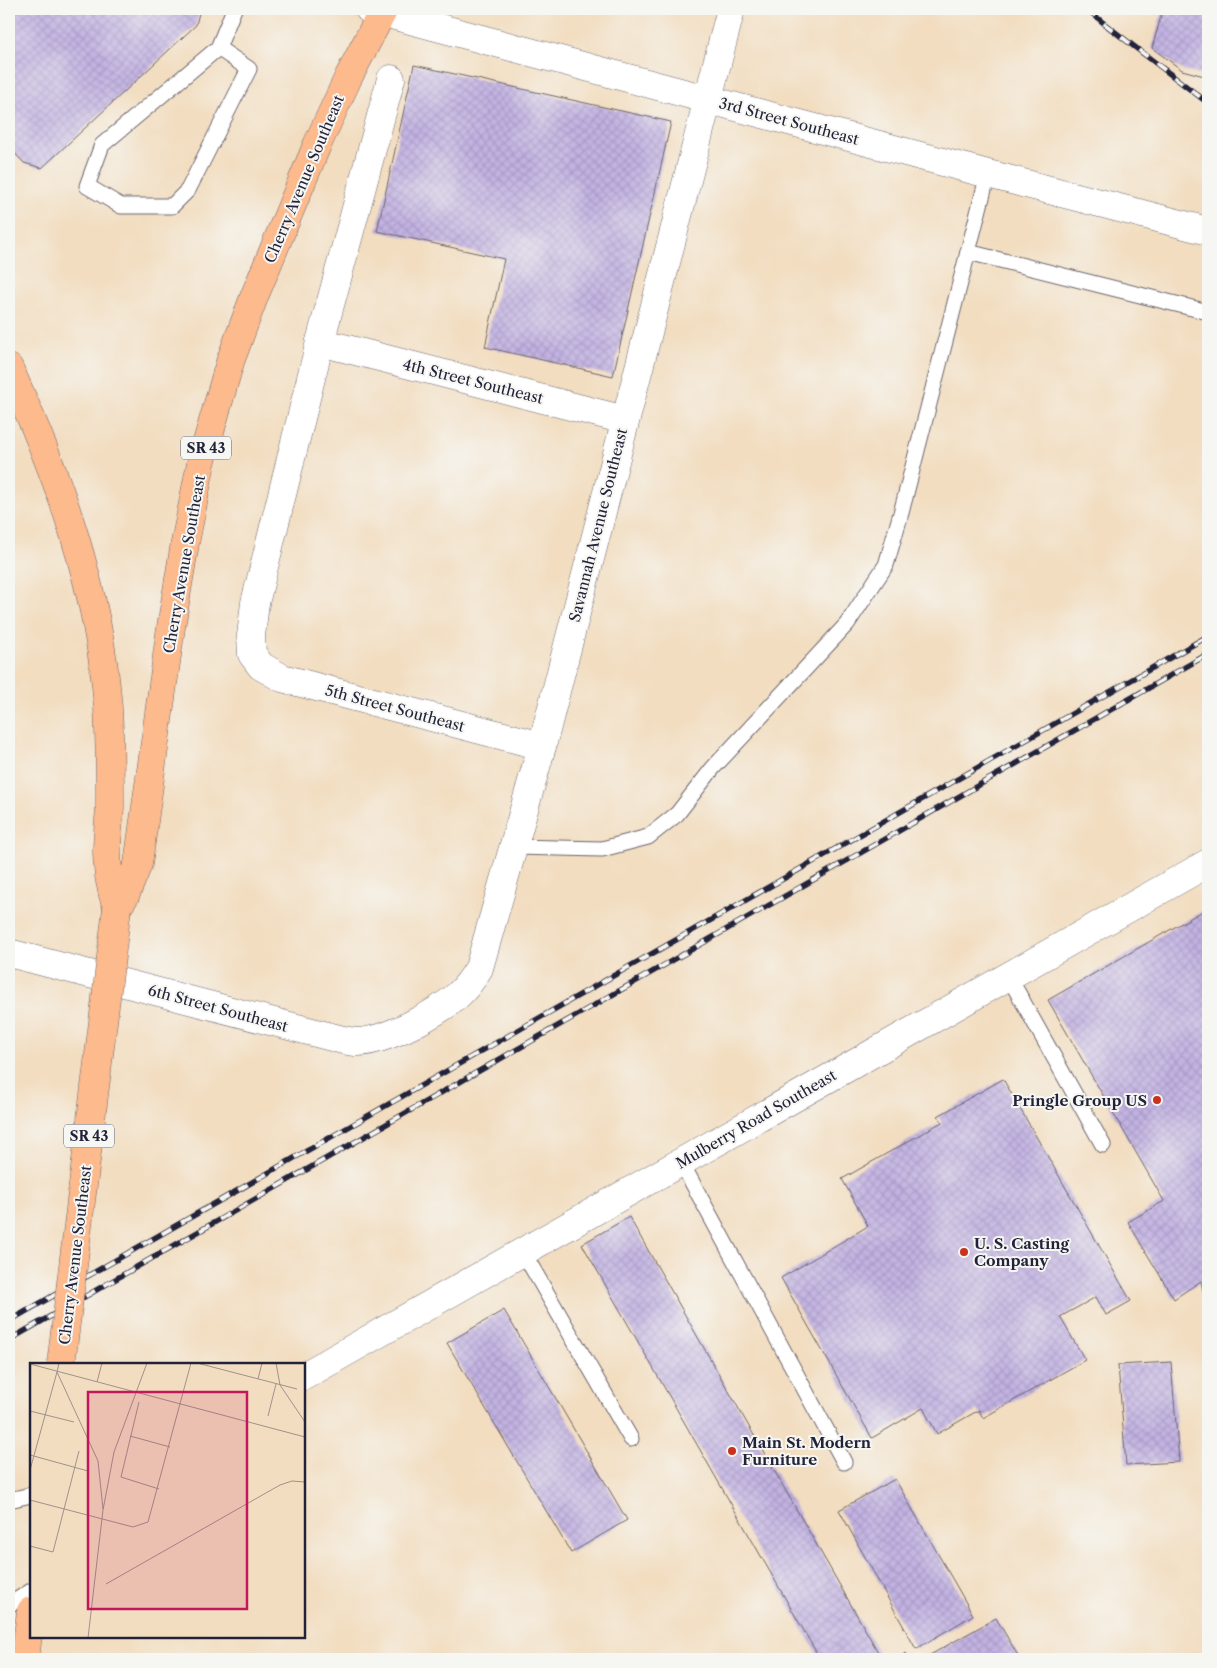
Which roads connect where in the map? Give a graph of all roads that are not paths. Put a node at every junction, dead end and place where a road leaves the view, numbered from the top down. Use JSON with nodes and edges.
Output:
{"nodes":[{"id":1,"x":234,"y":9,"type":"edge"},
{"id":2,"x":731,"y":9,"type":"edge"},
{"id":3,"x":379,"y":10,"type":"edge"},
{"id":4,"x":218,"y":48,"type":"junction"},
{"id":5,"x":391,"y":79,"type":"dead end"},
{"id":6,"x":708,"y":99,"type":"junction"},
{"id":7,"x":988,"y":174,"type":"junction"},
{"id":8,"x":1208,"y":231,"type":"edge"},
{"id":9,"x":968,"y":252,"type":"junction"},
{"id":10,"x":1208,"y":312,"type":"edge"},
{"id":11,"x":320,"y":342,"type":"junction"},
{"id":12,"x":9,"y":368,"type":"edge"},
{"id":13,"x":625,"y":420,"type":"junction"},
{"id":14,"x":542,"y":746,"type":"junction"},
{"id":15,"x":514,"y":847,"type":"junction"},
{"id":16,"x":1208,"y":863,"type":"edge"},
{"id":17,"x":117,"y":908,"type":"junction"},
{"id":18,"x":9,"y":953,"type":"edge"},
{"id":19,"x":1008,"y":977,"type":"junction"},
{"id":20,"x":425,"y":1017,"type":"joint"},
{"id":21,"x":1103,"y":1145,"type":"dead end"},
{"id":22,"x":681,"y":1162,"type":"junction"},
{"id":23,"x":523,"y":1252,"type":"junction"},
{"id":24,"x":61,"y":1363,"type":"edge"},
{"id":25,"x":305,"y":1375,"type":"edge"},
{"id":26,"x":631,"y":1439,"type":"dead end"},
{"id":27,"x":844,"y":1462,"type":"dead end"},
{"id":28,"x":30,"y":1495,"type":"edge"},
{"id":29,"x":9,"y":1500,"type":"edge"},
{"id":30,"x":30,"y":1592,"type":"edge"},
{"id":31,"x":9,"y":1605,"type":"edge"},
{"id":32,"x":30,"y":1619,"type":"edge"},
{"id":33,"x":25,"y":1659,"type":"edge"}],
"edges":[{"from":1,"to":4,"type":"lane"},
{"from":2,"to":6,"type":"street","name":"Savannah Avenue Southeast"},
{"from":3,"to":6,"type":"street","name":"3rd Street Southeast"},
{"from":3,"to":17,"type":"main road","name":"Cherry Avenue Southeast","number":"SR 43"},
{"from":4,"to":4,"type":"lane"},
{"from":5,"to":11,"type":"street"},
{"from":6,"to":7,"type":"street","name":"3rd Street Southeast"},
{"from":6,"to":13,"type":"street","name":"Savannah Avenue Southeast"},
{"from":7,"to":8,"type":"street","name":"3rd Street Southeast"},
{"from":7,"to":9,"type":"lane"},
{"from":9,"to":10,"type":"lane"},
{"from":9,"to":15,"type":"lane"},
{"from":11,"to":13,"type":"street","name":"4th Street Southeast"},
{"from":11,"to":14,"type":"street","name":"5th Street Southeast"},
{"from":12,"to":17,"type":"main road","name":"Cherry Avenue Southeast","number":"SR 43"},
{"from":13,"to":14,"type":"street","name":"Savannah Avenue Southeast"},
{"from":14,"to":15,"type":"street","name":"Savannah Avenue Southeast"},
{"from":15,"to":20,"type":"street","name":"Savannah Avenue Southeast"},
{"from":16,"to":19,"type":"street","name":"Mulberry Road Southeast"},
{"from":17,"to":24,"type":"main road","name":"Cherry Avenue Southeast","number":"SR 43","bridge":true},
{"from":18,"to":20,"type":"street","name":"6th Street Southeast"},
{"from":19,"to":21,"type":"lane"},
{"from":19,"to":22,"type":"street","name":"Mulberry Road Southeast"},
{"from":22,"to":23,"type":"street","name":"Mulberry Road Southeast"},
{"from":22,"to":27,"type":"lane"},
{"from":23,"to":25,"type":"street","name":"Mulberry Road Southeast"},
{"from":23,"to":26,"type":"lane"},
{"from":28,"to":29,"type":"lane"},
{"from":30,"to":31,"type":"lane"},
{"from":32,"to":33,"type":"main road"}]}
